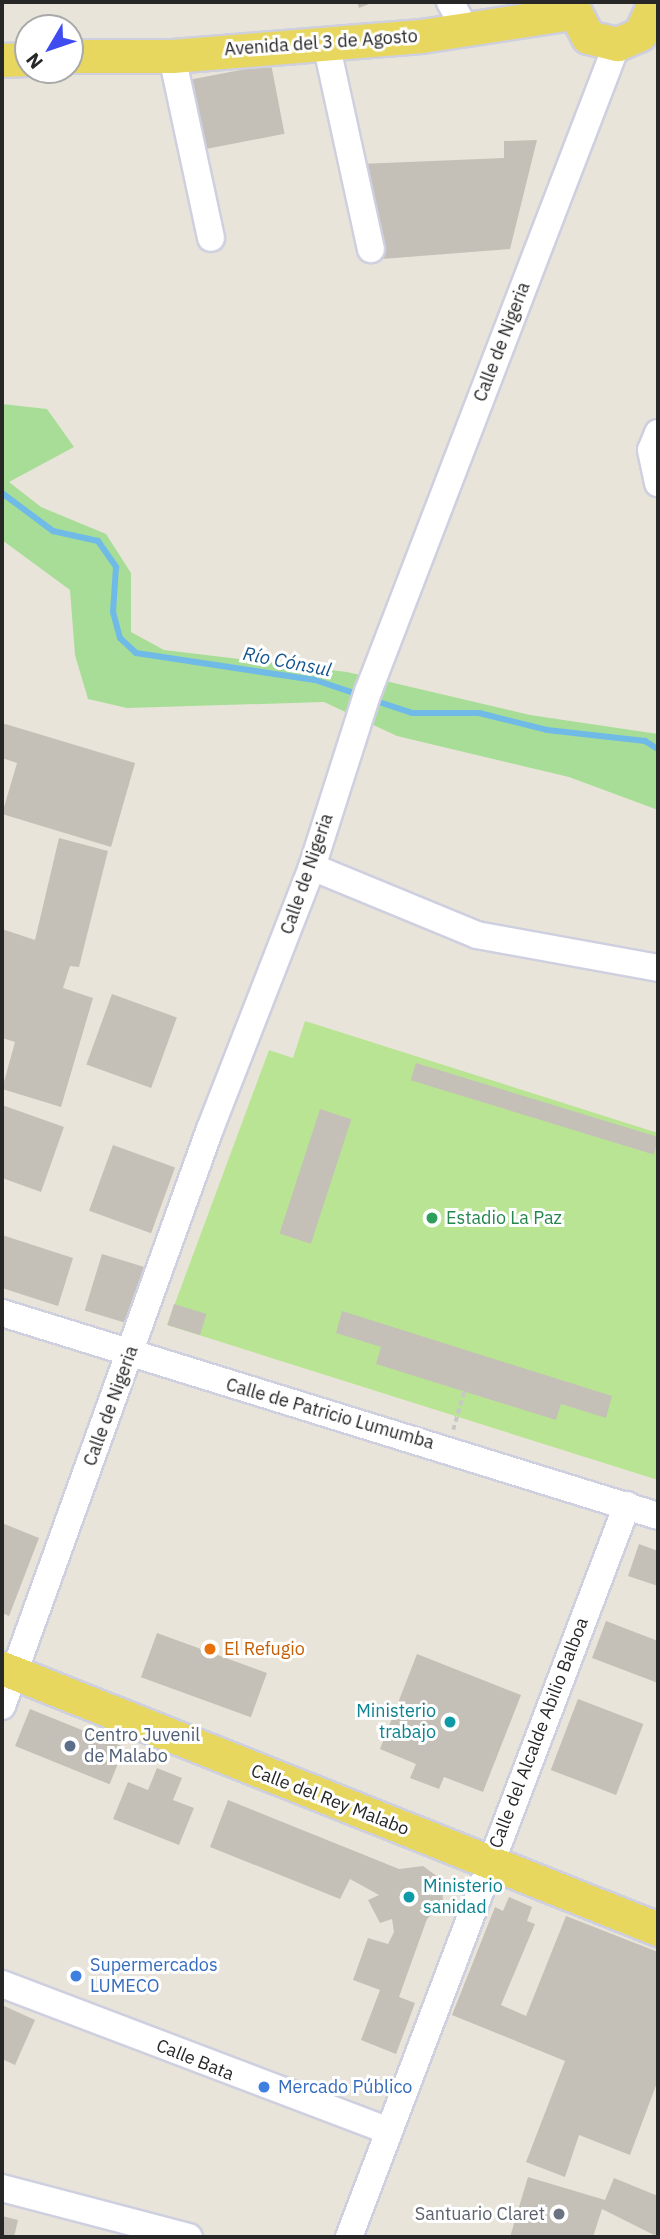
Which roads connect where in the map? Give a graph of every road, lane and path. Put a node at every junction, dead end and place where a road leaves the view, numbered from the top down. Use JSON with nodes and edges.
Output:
{"nodes":[{"id":1,"x":450,"y":2,"type":"edge"},
{"id":2,"x":570,"y":7,"type":"edge"},
{"id":3,"x":656,"y":10,"type":"edge"},
{"id":4,"x":467,"y":31,"type":"junction"},
{"id":5,"x":326,"y":43,"type":"junction"},
{"id":6,"x":617,"y":44,"type":"junction"},
{"id":7,"x":84,"y":56,"type":"edge"},
{"id":8,"x":172,"y":56,"type":"junction"},
{"id":9,"x":211,"y":238,"type":"dead end"},
{"id":10,"x":371,"y":249,"type":"dead end"},
{"id":11,"x":658,"y":433,"type":"edge"},
{"id":12,"x":658,"y":483,"type":"edge"},
{"id":13,"x":312,"y":867,"type":"junction"},
{"id":14,"x":658,"y":968,"type":"edge"},
{"id":15,"x":2,"y":1312,"type":"edge"},
{"id":16,"x":129,"y":1355,"type":"junction"},
{"id":17,"x":464,"y":1392,"type":"dead end"},
{"id":18,"x":447,"y":1449,"type":"junction"},
{"id":19,"x":627,"y":1505,"type":"junction"},
{"id":20,"x":658,"y":1516,"type":"edge"},
{"id":21,"x":8,"y":1671,"type":"edge"},
{"id":22,"x":2,"y":1706,"type":"edge"},
{"id":23,"x":490,"y":1861,"type":"junction"},
{"id":24,"x":658,"y":1929,"type":"edge"},
{"id":25,"x":2,"y":1984,"type":"edge"},
{"id":26,"x":389,"y":2131,"type":"junction"},
{"id":27,"x":2,"y":2188,"type":"edge"},
{"id":28,"x":189,"y":2237,"type":"edge"},
{"id":29,"x":349,"y":2237,"type":"edge"}],
"edges":[{"from":1,"to":4,"type":"street"},
{"from":2,"to":4,"type":"main road","name":"Avenida del 3 de Agosto"},
{"from":2,"to":6,"type":"main road"},
{"from":3,"to":6,"type":"main road"},
{"from":4,"to":5,"type":"main road","name":"Avenida del 3 de Agosto"},
{"from":5,"to":8,"type":"main road","name":"Avenida del 3 de Agosto"},
{"from":5,"to":10,"type":"street"},
{"from":6,"to":13,"type":"street","name":"Calle de Nigeria"},
{"from":7,"to":8,"type":"main road","name":"Avenida del 3 de Agosto"},
{"from":8,"to":9,"type":"street"},
{"from":11,"to":12,"type":"street"},
{"from":13,"to":14,"type":"street"},
{"from":13,"to":16,"type":"street","name":"Calle de Nigeria"},
{"from":15,"to":16,"type":"street","name":"Calle de Patricio Lumumba"},
{"from":16,"to":18,"type":"street","name":"Calle de Patricio Lumumba"},
{"from":16,"to":21,"type":"street","name":"Calle de Nigeria"},
{"from":17,"to":18,"type":"path"},
{"from":18,"to":19,"type":"street","name":"Calle de Patricio Lumumba"},
{"from":19,"to":20,"type":"street","name":"Calle de Patricio Lumumba"},
{"from":19,"to":23,"type":"street","name":"Calle del Alcalde Abilio Balboa"},
{"from":21,"to":22,"type":"street","name":"Calle de Nigeria"},
{"from":21,"to":23,"type":"main road","name":"Calle del Rey Malabo"},
{"from":23,"to":24,"type":"main road","name":"Calle del Rey Malabo"},
{"from":23,"to":26,"type":"street","name":"Calle del Alcalde Abilio Balboa"},
{"from":25,"to":26,"type":"street","name":"Calle Bata"},
{"from":26,"to":29,"type":"street","name":"Calle del Alcalde Abilio Balboa"},
{"from":27,"to":28,"type":"street"}]}
